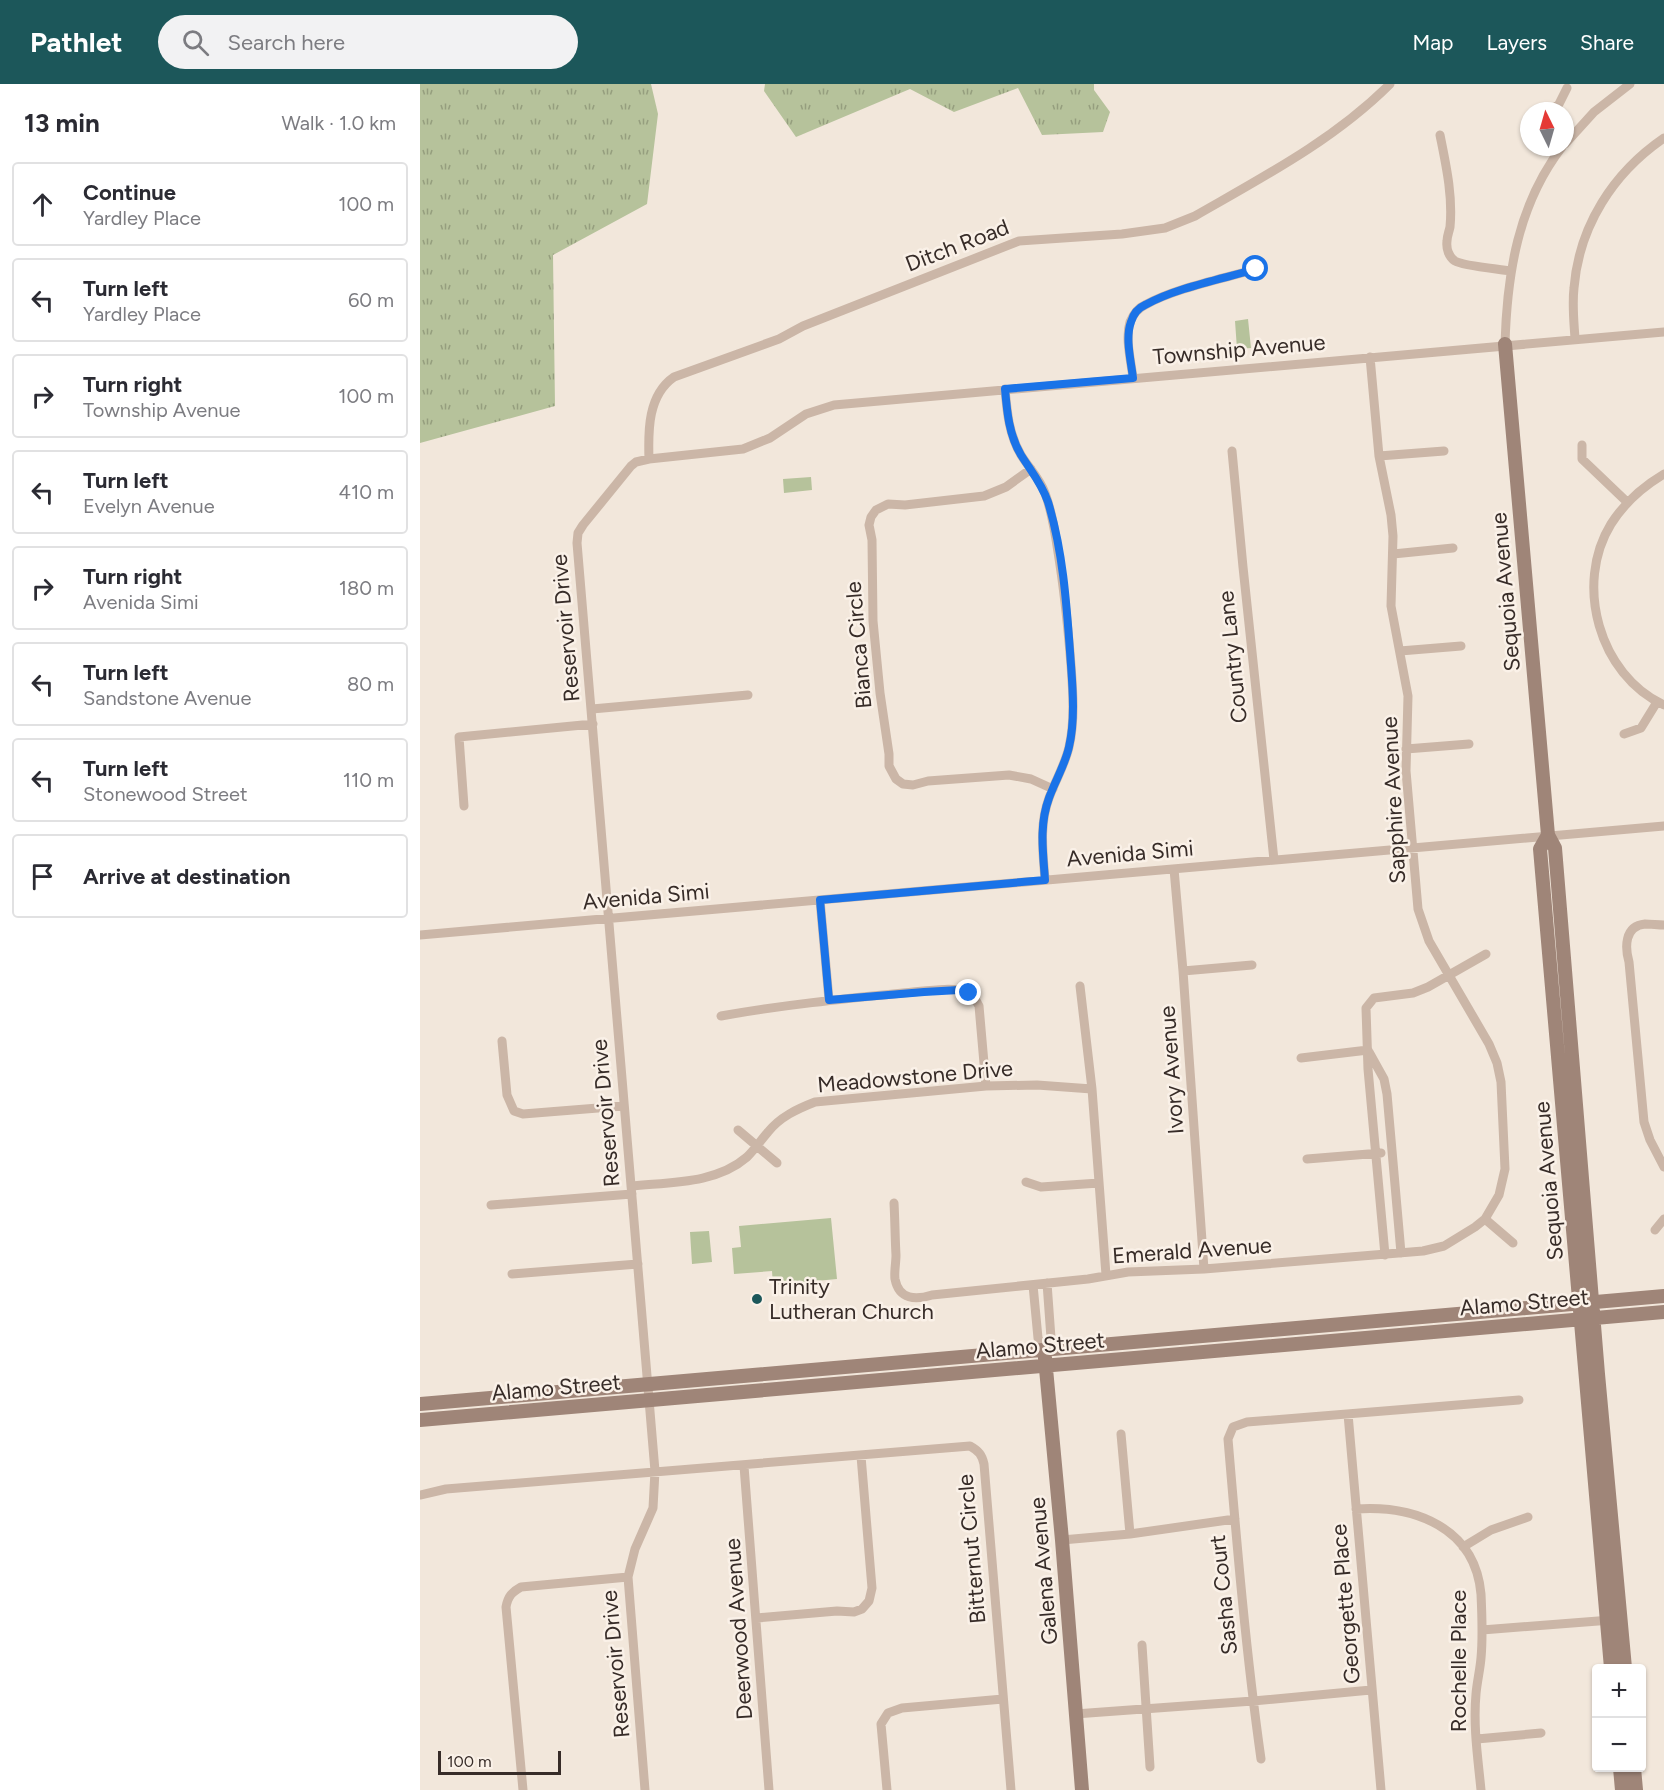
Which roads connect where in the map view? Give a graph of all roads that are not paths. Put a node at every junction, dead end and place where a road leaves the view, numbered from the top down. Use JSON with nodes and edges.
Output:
{"nodes":[{"id":1,"x":1390,"y":84,"type":"edge"},
{"id":2,"x":1630,"y":84,"type":"edge"},
{"id":3,"x":1567,"y":88,"type":"dead end"},
{"id":4,"x":1560,"y":102,"type":"edge"},
{"id":5,"x":1574,"y":134,"type":"edge"},
{"id":6,"x":1440,"y":135,"type":"dead end"},
{"id":7,"x":1664,"y":138,"type":"edge"},
{"id":8,"x":1556,"y":156,"type":"edge"},
{"id":9,"x":1256,"y":269,"type":"dead end"},
{"id":10,"x":1510,"y":271,"type":"junction"},
{"id":11,"x":1664,"y":332,"type":"edge"},
{"id":12,"x":1575,"y":339,"type":"junction"},
{"id":13,"x":1505,"y":344,"type":"junction"},
{"id":14,"x":1370,"y":357,"type":"junction"},
{"id":15,"x":1133,"y":378,"type":"junction"},
{"id":16,"x":1005,"y":389,"type":"junction"},
{"id":17,"x":1582,"y":445,"type":"dead end"},
{"id":18,"x":1444,"y":450,"type":"dead end"},
{"id":19,"x":1233,"y":451,"type":"dead end"},
{"id":20,"x":1379,"y":456,"type":"junction"},
{"id":21,"x":650,"y":459,"type":"junction"},
{"id":22,"x":1031,"y":469,"type":"junction"},
{"id":23,"x":1664,"y":474,"type":"edge"},
{"id":24,"x":1628,"y":502,"type":"junction"},
{"id":25,"x":1453,"y":548,"type":"dead end"},
{"id":26,"x":1393,"y":554,"type":"junction"},
{"id":27,"x":1461,"y":646,"type":"dead end"},
{"id":28,"x":1400,"y":651,"type":"junction"},
{"id":29,"x":748,"y":694,"type":"dead end"},
{"id":30,"x":1661,"y":704,"type":"edge"},
{"id":31,"x":592,"y":709,"type":"junction"},
{"id":32,"x":593,"y":724,"type":"junction"},
{"id":33,"x":1624,"y":734,"type":"dead end"},
{"id":34,"x":1469,"y":744,"type":"dead end"},
{"id":35,"x":1406,"y":750,"type":"junction"},
{"id":36,"x":1053,"y":789,"type":"junction"},
{"id":37,"x":464,"y":806,"type":"dead end"},
{"id":38,"x":1664,"y":826,"type":"edge"},
{"id":39,"x":1548,"y":836,"type":"junction"},
{"id":40,"x":1413,"y":848,"type":"junction"},
{"id":41,"x":1274,"y":860,"type":"junction"},
{"id":42,"x":1174,"y":869,"type":"junction"},
{"id":43,"x":1045,"y":880,"type":"junction"},
{"id":44,"x":820,"y":900,"type":"junction"},
{"id":45,"x":607,"y":919,"type":"junction"},
{"id":46,"x":1664,"y":925,"type":"edge"},
{"id":47,"x":420,"y":935,"type":"edge"},
{"id":48,"x":1486,"y":954,"type":"dead end"},
{"id":49,"x":1252,"y":965,"type":"dead end"},
{"id":50,"x":1183,"y":971,"type":"junction"},
{"id":51,"x":1449,"y":975,"type":"junction"},
{"id":52,"x":1080,"y":986,"type":"dead end"},
{"id":53,"x":829,"y":1000,"type":"junction"},
{"id":54,"x":722,"y":1016,"type":"dead end"},
{"id":55,"x":502,"y":1041,"type":"dead end"},
{"id":56,"x":1368,"y":1050,"type":"junction"},
{"id":57,"x":1301,"y":1058,"type":"dead end"},
{"id":58,"x":986,"y":1086,"type":"junction"},
{"id":59,"x":1092,"y":1089,"type":"junction"},
{"id":60,"x":623,"y":1106,"type":"junction"},
{"id":61,"x":738,"y":1130,"type":"dead end"},
{"id":62,"x":757,"y":1147,"type":"junction"},
{"id":63,"x":1392,"y":1152,"type":"junction"},
{"id":64,"x":1377,"y":1154,"type":"junction"},
{"id":65,"x":1307,"y":1159,"type":"dead end"},
{"id":66,"x":777,"y":1162,"type":"dead end"},
{"id":67,"x":1664,"y":1167,"type":"edge"},
{"id":68,"x":1026,"y":1182,"type":"dead end"},
{"id":69,"x":1099,"y":1183,"type":"junction"},
{"id":70,"x":632,"y":1190,"type":"junction"},
{"id":71,"x":894,"y":1203,"type":"dead end"},
{"id":72,"x":491,"y":1205,"type":"dead end"},
{"id":73,"x":1485,"y":1219,"type":"junction"},
{"id":74,"x":1664,"y":1219,"type":"edge"},
{"id":75,"x":1655,"y":1230,"type":"dead end"},
{"id":76,"x":1513,"y":1243,"type":"dead end"},
{"id":77,"x":1401,"y":1253,"type":"junction"},
{"id":78,"x":1386,"y":1254,"type":"junction"},
{"id":79,"x":638,"y":1264,"type":"junction"},
{"id":80,"x":1204,"y":1269,"type":"junction"},
{"id":81,"x":512,"y":1274,"type":"dead end"},
{"id":82,"x":1106,"y":1275,"type":"junction"},
{"id":83,"x":1047,"y":1283,"type":"junction"},
{"id":84,"x":1033,"y":1285,"type":"junction"},
{"id":85,"x":1664,"y":1296,"type":"edge"},
{"id":86,"x":1586,"y":1311,"type":"junction"},
{"id":87,"x":1664,"y":1312,"type":"edge"},
{"id":88,"x":1045,"y":1350,"type":"junction"},
{"id":89,"x":1045,"y":1365,"type":"junction"},
{"id":90,"x":648,"y":1384,"type":"junction"},
{"id":91,"x":649,"y":1400,"type":"junction"},
{"id":92,"x":1519,"y":1400,"type":"dead end"},
{"id":93,"x":420,"y":1404,"type":"edge"},
{"id":94,"x":1348,"y":1414,"type":"junction"},
{"id":95,"x":420,"y":1420,"type":"edge"},
{"id":96,"x":1121,"y":1434,"type":"dead end"},
{"id":97,"x":861,"y":1456,"type":"junction"},
{"id":98,"x":744,"y":1466,"type":"junction"},
{"id":99,"x":655,"y":1471,"type":"junction"},
{"id":100,"x":420,"y":1495,"type":"edge"},
{"id":101,"x":1356,"y":1509,"type":"junction"},
{"id":102,"x":1528,"y":1517,"type":"dead end"},
{"id":103,"x":1235,"y":1518,"type":"junction"},
{"id":104,"x":1130,"y":1534,"type":"junction"},
{"id":105,"x":1062,"y":1540,"type":"junction"},
{"id":106,"x":1463,"y":1547,"type":"junction"},
{"id":107,"x":628,"y":1577,"type":"junction"},
{"id":108,"x":757,"y":1618,"type":"junction"},
{"id":109,"x":1614,"y":1619,"type":"junction"},
{"id":110,"x":1482,"y":1630,"type":"junction"},
{"id":111,"x":1142,"y":1645,"type":"dead end"},
{"id":112,"x":1611,"y":1664,"type":"edge"},
{"id":113,"x":1624,"y":1664,"type":"edge"},
{"id":114,"x":1371,"y":1690,"type":"junction"},
{"id":115,"x":1003,"y":1699,"type":"junction"},
{"id":116,"x":1253,"y":1701,"type":"junction"},
{"id":117,"x":1145,"y":1710,"type":"junction"},
{"id":118,"x":1075,"y":1714,"type":"junction"},
{"id":119,"x":1541,"y":1732,"type":"dead end"},
{"id":120,"x":1477,"y":1739,"type":"junction"},
{"id":121,"x":1261,"y":1759,"type":"dead end"},
{"id":122,"x":1150,"y":1767,"type":"dead end"},
{"id":123,"x":1620,"y":1772,"type":"edge"},
{"id":124,"x":1634,"y":1772,"type":"edge"},
{"id":125,"x":523,"y":1790,"type":"edge"},
{"id":126,"x":645,"y":1790,"type":"edge"},
{"id":127,"x":769,"y":1790,"type":"edge"},
{"id":128,"x":887,"y":1790,"type":"edge"},
{"id":129,"x":1011,"y":1790,"type":"edge"},
{"id":130,"x":1082,"y":1790,"type":"edge"},
{"id":131,"x":1381,"y":1790,"type":"edge"},
{"id":132,"x":1481,"y":1790,"type":"edge"},
{"id":133,"x":1622,"y":1790,"type":"edge"},
{"id":134,"x":1636,"y":1790,"type":"edge"}],
"edges":[{"from":1,"to":21,"type":"street","name":"Ditch Road"},
{"from":2,"to":5,"type":"street"},
{"from":3,"to":4,"type":"street"},
{"from":6,"to":10,"type":"street"},
{"from":7,"to":12,"type":"street"},
{"from":8,"to":10,"type":"street"},
{"from":9,"to":15,"type":"street"},
{"from":10,"to":13,"type":"street"},
{"from":11,"to":12,"type":"street","name":"Township Avenue"},
{"from":12,"to":13,"type":"street","name":"Township Avenue"},
{"from":13,"to":14,"type":"street","name":"Township Avenue"},
{"from":13,"to":39,"type":"main road","name":"Sequoia Avenue"},
{"from":14,"to":15,"type":"street","name":"Township Avenue"},
{"from":14,"to":20,"type":"street","name":"Sapphire Avenue"},
{"from":15,"to":16,"type":"street","name":"Township Avenue"},
{"from":16,"to":21,"type":"street","name":"Township Avenue"},
{"from":16,"to":22,"type":"street"},
{"from":17,"to":24,"type":"street"},
{"from":18,"to":20,"type":"street"},
{"from":19,"to":41,"type":"street","name":"Country Lane"},
{"from":20,"to":26,"type":"street","name":"Sapphire Avenue"},
{"from":21,"to":31,"type":"street","name":"Reservoir Drive"},
{"from":22,"to":36,"type":"street"},
{"from":22,"to":36,"type":"street","name":"Bianca Circle"},
{"from":23,"to":24,"type":"street"},
{"from":24,"to":30,"type":"street"},
{"from":25,"to":26,"type":"street"},
{"from":26,"to":28,"type":"street","name":"Sapphire Avenue"},
{"from":27,"to":28,"type":"street"},
{"from":28,"to":35,"type":"street","name":"Sapphire Avenue"},
{"from":29,"to":31,"type":"street"},
{"from":30,"to":33,"type":"street"},
{"from":31,"to":32,"type":"street","name":"Reservoir Drive"},
{"from":32,"to":37,"type":"street"},
{"from":32,"to":45,"type":"street","name":"Reservoir Drive"},
{"from":34,"to":35,"type":"street"},
{"from":35,"to":40,"type":"street","name":"Sapphire Avenue"},
{"from":36,"to":43,"type":"street"},
{"from":38,"to":39,"type":"street","name":"Avenida Simi"},
{"from":39,"to":40,"type":"street","name":"Avenida Simi"},
{"from":39,"to":86,"type":"main road","name":"Sequoia Avenue"},
{"from":40,"to":41,"type":"street","name":"Avenida Simi"},
{"from":40,"to":51,"type":"street","name":"Sapphire Avenue"},
{"from":41,"to":42,"type":"street","name":"Avenida Simi"},
{"from":42,"to":43,"type":"street","name":"Avenida Simi"},
{"from":42,"to":50,"type":"street","name":"Ivory Avenue"},
{"from":43,"to":44,"type":"street","name":"Avenida Simi"},
{"from":44,"to":45,"type":"street","name":"Avenida Simi"},
{"from":44,"to":53,"type":"street"},
{"from":45,"to":47,"type":"street","name":"Avenida Simi"},
{"from":45,"to":60,"type":"street","name":"Reservoir Drive"},
{"from":46,"to":67,"type":"street"},
{"from":48,"to":51,"type":"street"},
{"from":49,"to":50,"type":"street"},
{"from":50,"to":80,"type":"street","name":"Ivory Avenue"},
{"from":51,"to":56,"type":"street"},
{"from":51,"to":73,"type":"street","name":"Sapphire Avenue"},
{"from":52,"to":59,"type":"street"},
{"from":53,"to":54,"type":"street"},
{"from":53,"to":58,"type":"street"},
{"from":55,"to":60,"type":"street"},
{"from":56,"to":57,"type":"street"},
{"from":56,"to":63,"type":"street"},
{"from":56,"to":64,"type":"street"},
{"from":58,"to":59,"type":"street","name":"Meadowstone Drive"},
{"from":58,"to":62,"type":"street","name":"Meadowstone Drive"},
{"from":59,"to":69,"type":"street"},
{"from":60,"to":70,"type":"street","name":"Reservoir Drive"},
{"from":61,"to":62,"type":"street"},
{"from":62,"to":66,"type":"street"},
{"from":62,"to":70,"type":"street","name":"Meadowstone Drive"},
{"from":63,"to":64,"type":"street"},
{"from":63,"to":77,"type":"street"},
{"from":64,"to":65,"type":"street"},
{"from":64,"to":78,"type":"street"},
{"from":68,"to":69,"type":"street"},
{"from":69,"to":82,"type":"street"},
{"from":70,"to":72,"type":"street","name":"Meadowstone Drive"},
{"from":70,"to":79,"type":"street","name":"Reservoir Drive"},
{"from":71,"to":84,"type":"street","name":"Emerald Avenue"},
{"from":73,"to":76,"type":"street"},
{"from":73,"to":77,"type":"street","name":"Emerald Avenue"},
{"from":74,"to":75,"type":"street"},
{"from":77,"to":78,"type":"street","name":"Emerald Avenue"},
{"from":78,"to":80,"type":"street","name":"Emerald Avenue"},
{"from":79,"to":81,"type":"street"},
{"from":79,"to":90,"type":"street","name":"Reservoir Drive"},
{"from":80,"to":82,"type":"street","name":"Emerald Avenue"},
{"from":82,"to":83,"type":"street","name":"Emerald Avenue"},
{"from":83,"to":84,"type":"street","name":"Emerald Avenue"},
{"from":83,"to":88,"type":"street","name":"Galena Avenue"},
{"from":84,"to":88,"type":"street","name":"Galena Avenue"},
{"from":85,"to":86,"type":"main road","name":"Alamo Street"},
{"from":86,"to":87,"type":"main road","name":"Alamo Street"},
{"from":86,"to":88,"type":"main road","name":"Alamo Street"},
{"from":86,"to":89,"type":"main road","name":"Alamo Street"},
{"from":86,"to":109,"type":"main road","name":"Sequoia Avenue"},
{"from":88,"to":89,"type":"main road","name":"Galena Avenue"},
{"from":88,"to":90,"type":"main road","name":"Alamo Street"},
{"from":89,"to":91,"type":"main road","name":"Alamo Street"},
{"from":89,"to":105,"type":"main road","name":"Galena Avenue"},
{"from":90,"to":91,"type":"street","name":"Reservoir Drive"},
{"from":90,"to":93,"type":"main road","name":"Alamo Street"},
{"from":91,"to":95,"type":"main road","name":"Alamo Street"},
{"from":91,"to":99,"type":"street","name":"Reservoir Drive"},
{"from":92,"to":94,"type":"street"},
{"from":94,"to":101,"type":"street","name":"Georgette Place"},
{"from":94,"to":103,"type":"street","name":"Sasha Court"},
{"from":96,"to":104,"type":"street"},
{"from":97,"to":98,"type":"street","name":"Bitternut Circle"},
{"from":97,"to":108,"type":"street"},
{"from":97,"to":115,"type":"street","name":"Bitternut Circle"},
{"from":98,"to":99,"type":"street","name":"Bitternut Circle"},
{"from":98,"to":108,"type":"street","name":"Deerwood Avenue"},
{"from":99,"to":100,"type":"street","name":"Bitternut Circle"},
{"from":99,"to":107,"type":"street","name":"Reservoir Drive"},
{"from":101,"to":106,"type":"street","name":"Rochelle Place"},
{"from":101,"to":114,"type":"street","name":"Georgette Place"},
{"from":102,"to":106,"type":"street"},
{"from":103,"to":104,"type":"street"},
{"from":103,"to":116,"type":"street","name":"Sasha Court"},
{"from":104,"to":105,"type":"street"},
{"from":105,"to":118,"type":"main road","name":"Galena Avenue"},
{"from":106,"to":110,"type":"street","name":"Rochelle Place"},
{"from":107,"to":125,"type":"street"},
{"from":107,"to":126,"type":"street","name":"Reservoir Drive"},
{"from":108,"to":127,"type":"street","name":"Deerwood Avenue"},
{"from":109,"to":110,"type":"street"},
{"from":109,"to":112,"type":"main road","name":"Sequoia Avenue"},
{"from":109,"to":113,"type":"main road","name":"Sequoia Avenue"},
{"from":110,"to":120,"type":"street","name":"Rochelle Place"},
{"from":111,"to":117,"type":"street"},
{"from":114,"to":116,"type":"street"},
{"from":114,"to":131,"type":"street","name":"Georgette Place"},
{"from":115,"to":128,"type":"street"},
{"from":115,"to":129,"type":"street","name":"Bitternut Circle"},
{"from":116,"to":117,"type":"street"},
{"from":116,"to":121,"type":"street","name":"Sasha Court"},
{"from":117,"to":118,"type":"street"},
{"from":117,"to":122,"type":"street"},
{"from":118,"to":130,"type":"main road","name":"Galena Avenue"},
{"from":119,"to":120,"type":"street"},
{"from":120,"to":132,"type":"street","name":"Rochelle Place"},
{"from":123,"to":133,"type":"main road"},
{"from":124,"to":134,"type":"main road"}]}
